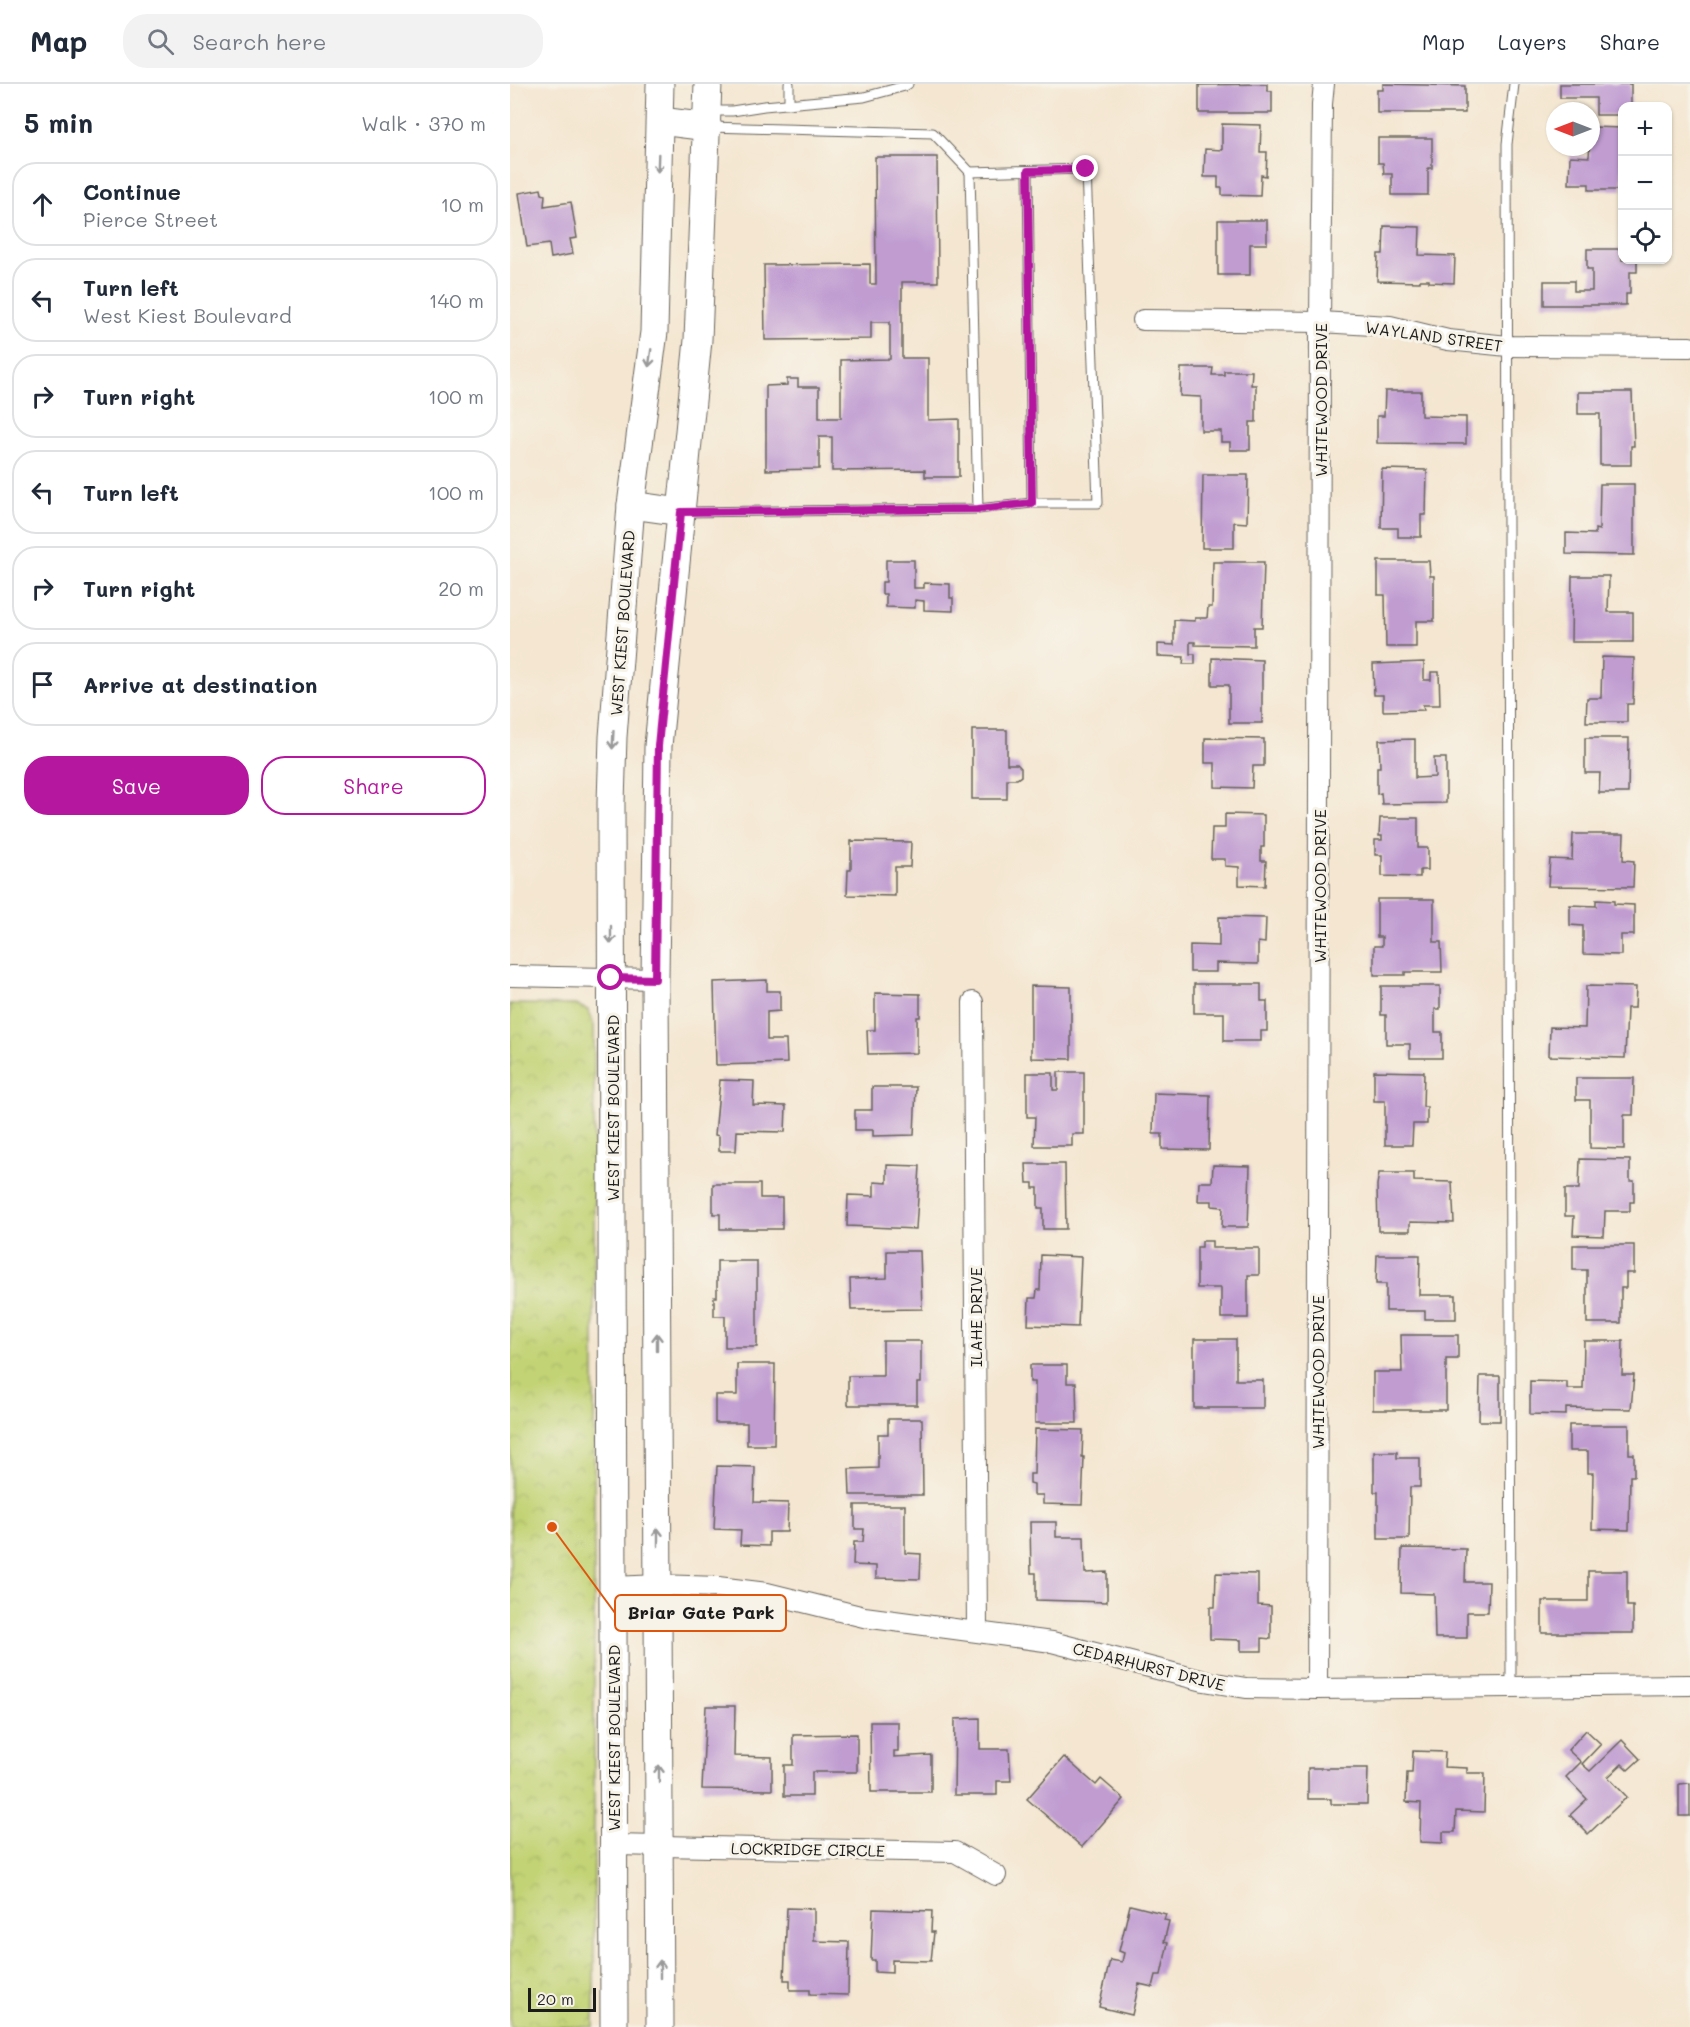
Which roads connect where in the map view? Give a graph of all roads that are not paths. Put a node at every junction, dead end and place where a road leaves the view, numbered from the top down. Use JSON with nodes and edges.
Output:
{"nodes":[{"id":1,"x":660,"y":84,"type":"edge"},
{"id":2,"x":708,"y":84,"type":"edge"},
{"id":3,"x":789,"y":84,"type":"edge"},
{"id":4,"x":908,"y":84,"type":"edge"},
{"id":5,"x":1324,"y":84,"type":"edge"},
{"id":6,"x":1514,"y":84,"type":"edge"},
{"id":7,"x":789,"y":104,"type":"junction"},
{"id":8,"x":708,"y":119,"type":"junction"},
{"id":9,"x":660,"y":122,"type":"junction"},
{"id":10,"x":970,"y":171,"type":"junction"},
{"id":11,"x":1028,"y":171,"type":"junction"},
{"id":12,"x":1143,"y":320,"type":"dead end"},
{"id":13,"x":1320,"y":322,"type":"junction"},
{"id":14,"x":1508,"y":346,"type":"junction"},
{"id":15,"x":1690,"y":347,"type":"edge"},
{"id":16,"x":1032,"y":503,"type":"junction"},
{"id":17,"x":631,"y":505,"type":"junction"},
{"id":18,"x":978,"y":509,"type":"junction"},
{"id":19,"x":681,"y":512,"type":"junction"},
{"id":20,"x":510,"y":976,"type":"edge"},
{"id":21,"x":611,"y":978,"type":"junction"},
{"id":22,"x":655,"y":979,"type":"junction"},
{"id":23,"x":972,"y":1002,"type":"dead end"},
{"id":24,"x":658,"y":1585,"type":"junction"},
{"id":25,"x":612,"y":1587,"type":"junction"},
{"id":26,"x":977,"y":1631,"type":"junction"},
{"id":27,"x":1690,"y":1684,"type":"edge"},
{"id":28,"x":1511,"y":1687,"type":"junction"},
{"id":29,"x":1317,"y":1689,"type":"junction"},
{"id":30,"x":613,"y":1845,"type":"junction"},
{"id":31,"x":659,"y":1847,"type":"junction"},
{"id":32,"x":996,"y":1875,"type":"dead end"},
{"id":33,"x":614,"y":2027,"type":"edge"},
{"id":34,"x":660,"y":2027,"type":"edge"}],
"edges":[{"from":1,"to":9,"type":"main road","name":"WEST KIEST BOULEVARD"},
{"from":2,"to":8,"type":"main road"},
{"from":3,"to":7,"type":"lane"},
{"from":4,"to":7,"type":"lane"},
{"from":5,"to":13,"type":"street","name":"WHITEWOOD DRIVE"},
{"from":6,"to":14,"type":"lane"},
{"from":7,"to":8,"type":"lane"},
{"from":8,"to":9,"type":"main road"},
{"from":8,"to":10,"type":"lane"},
{"from":8,"to":19,"type":"main road"},
{"from":9,"to":17,"type":"main road","name":"WEST KIEST BOULEVARD","one_way":true},
{"from":10,"to":11,"type":"lane"},
{"from":10,"to":18,"type":"lane"},
{"from":11,"to":16,"type":"lane"},
{"from":11,"to":16,"type":"lane"},
{"from":12,"to":13,"type":"street","name":"WAYLAND STREET"},
{"from":13,"to":14,"type":"street","name":"WAYLAND STREET"},
{"from":13,"to":29,"type":"street","name":"WHITEWOOD DRIVE"},
{"from":14,"to":15,"type":"street","name":"WAYLAND STREET"},
{"from":14,"to":28,"type":"lane"},
{"from":16,"to":18,"type":"lane"},
{"from":17,"to":19,"type":"main road"},
{"from":17,"to":21,"type":"main road","name":"WEST KIEST BOULEVARD","one_way":true},
{"from":18,"to":19,"type":"lane"},
{"from":19,"to":22,"type":"main road"},
{"from":20,"to":21,"type":"street"},
{"from":21,"to":22,"type":"street"},
{"from":21,"to":25,"type":"main road","name":"WEST KIEST BOULEVARD"},
{"from":24,"to":22,"type":"main road","one_way":true},
{"from":23,"to":26,"type":"street","name":"ILAHE DRIVE"},
{"from":24,"to":25,"type":"street","name":"CEDARHURST DRIVE"},
{"from":24,"to":26,"type":"street","name":"CEDARHURST DRIVE"},
{"from":31,"to":24,"type":"main road","one_way":true},
{"from":25,"to":30,"type":"main road","name":"WEST KIEST BOULEVARD"},
{"from":26,"to":29,"type":"street","name":"CEDARHURST DRIVE"},
{"from":27,"to":28,"type":"street","name":"CEDARHURST DRIVE"},
{"from":28,"to":29,"type":"street","name":"CEDARHURST DRIVE"},
{"from":30,"to":31,"type":"street","name":"LOCKRIDGE CIRCLE"},
{"from":30,"to":33,"type":"main road","name":"WEST KIEST BOULEVARD"},
{"from":31,"to":32,"type":"street","name":"LOCKRIDGE CIRCLE"},
{"from":34,"to":31,"type":"main road","one_way":true}]}
